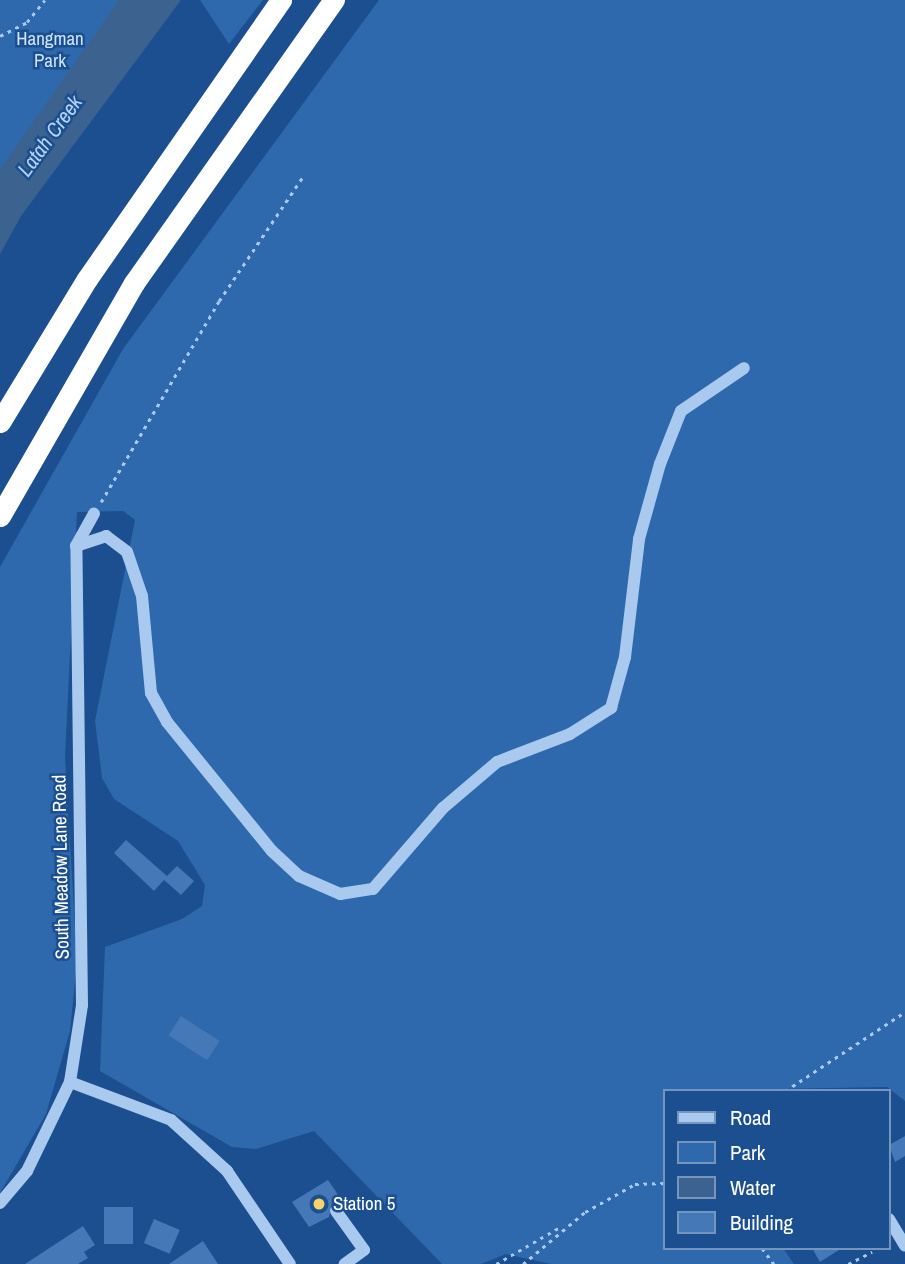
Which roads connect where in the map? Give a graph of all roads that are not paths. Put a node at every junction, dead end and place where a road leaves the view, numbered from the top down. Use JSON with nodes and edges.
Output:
{"nodes":[{"id":1,"x":281,"y":0,"type":"edge"},
{"id":2,"x":334,"y":0,"type":"edge"},
{"id":3,"x":744,"y":368,"type":"dead end"},
{"id":4,"x":0,"y":422,"type":"edge"},
{"id":5,"x":94,"y":514,"type":"road end"},
{"id":6,"x":0,"y":516,"type":"edge"},
{"id":7,"x":76,"y":546,"type":"junction"},
{"id":8,"x":70,"y":1082,"type":"junction"},
{"id":9,"x":0,"y":1203,"type":"edge"},
{"id":10,"x":336,"y":1212,"type":"dead end"},
{"id":11,"x":891,"y":1222,"type":"edge"},
{"id":12,"x":905,"y":1246,"type":"edge"},
{"id":13,"x":290,"y":1264,"type":"edge"},
{"id":14,"x":345,"y":1264,"type":"edge"}],
"edges":[{"from":1,"to":4,"type":"highway"},
{"from":2,"to":6,"type":"highway"},
{"from":3,"to":7,"type":"street"},
{"from":5,"to":7,"type":"street"},
{"from":7,"to":8,"type":"street","name":"South Meadow Lane Road"},
{"from":8,"to":9,"type":"street","name":"South Meadow Lane Road"},
{"from":8,"to":13,"type":"street"},
{"from":10,"to":14,"type":"street"},
{"from":11,"to":12,"type":"street"}]}
